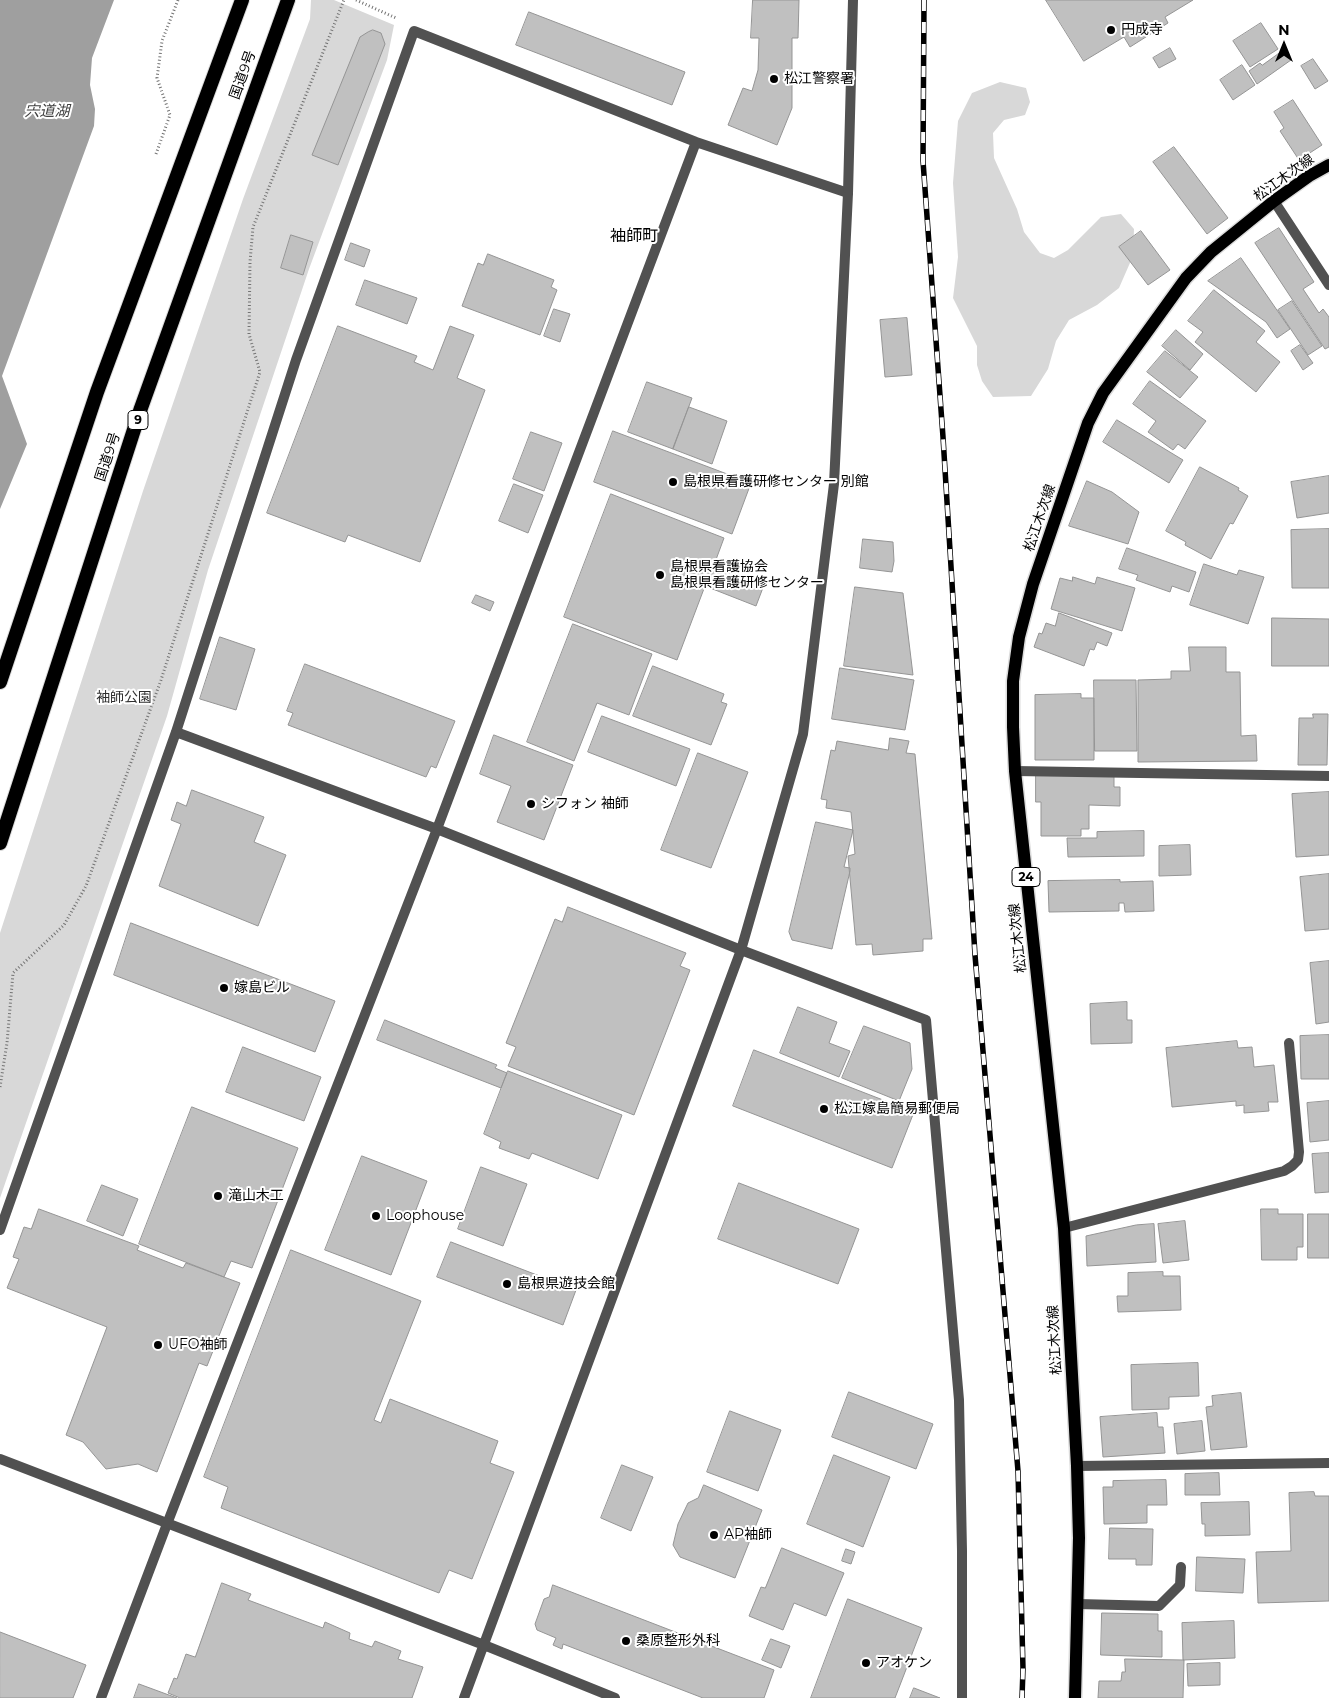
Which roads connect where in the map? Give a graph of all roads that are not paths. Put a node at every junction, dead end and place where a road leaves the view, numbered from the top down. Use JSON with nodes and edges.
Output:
{"nodes":[{"id":1,"x":242,"y":0,"type":"edge"},
{"id":2,"x":288,"y":0,"type":"edge"},
{"id":3,"x":853,"y":0,"type":"edge"},
{"id":4,"x":696,"y":142,"type":"junction"},
{"id":5,"x":1329,"y":165,"type":"edge"},
{"id":6,"x":848,"y":193,"type":"junction"},
{"id":7,"x":1274,"y":201,"type":"junction"},
{"id":8,"x":1329,"y":284,"type":"edge"},
{"id":9,"x":0,"y":682,"type":"edge"},
{"id":10,"x":176,"y":732,"type":"junction"},
{"id":11,"x":1015,"y":771,"type":"junction"},
{"id":12,"x":1329,"y":776,"type":"edge"},
{"id":13,"x":437,"y":829,"type":"junction"},
{"id":14,"x":0,"y":843,"type":"edge"},
{"id":15,"x":741,"y":950,"type":"junction"},
{"id":16,"x":1289,"y":1044,"type":"dead end"},
{"id":17,"x":1064,"y":1228,"type":"junction"},
{"id":18,"x":0,"y":1230,"type":"edge"},
{"id":19,"x":0,"y":1460,"type":"edge"},
{"id":20,"x":1329,"y":1463,"type":"edge"},
{"id":21,"x":1077,"y":1466,"type":"junction"},
{"id":22,"x":167,"y":1524,"type":"junction"},
{"id":23,"x":1181,"y":1567,"type":"dead end"},
{"id":24,"x":1078,"y":1604,"type":"junction"},
{"id":25,"x":484,"y":1645,"type":"junction"},
{"id":26,"x":101,"y":1698,"type":"edge"},
{"id":27,"x":464,"y":1698,"type":"edge"},
{"id":28,"x":615,"y":1698,"type":"edge"},
{"id":29,"x":962,"y":1698,"type":"edge"},
{"id":30,"x":1075,"y":1698,"type":"edge"}],
"edges":[{"from":1,"to":9,"type":"highway","name":"国道9号"},
{"from":2,"to":14,"type":"highway","name":"国道9号","number":"9"},
{"from":3,"to":6,"type":"street"},
{"from":4,"to":6,"type":"street"},
{"from":4,"to":10,"type":"street"},
{"from":4,"to":13,"type":"street"},
{"from":5,"to":7,"type":"main road","name":"松江木次線","number":"24"},
{"from":6,"to":15,"type":"street"},
{"from":7,"to":8,"type":"street"},
{"from":7,"to":11,"type":"main road","name":"松江木次線","number":"24"},
{"from":10,"to":13,"type":"street"},
{"from":10,"to":18,"type":"street"},
{"from":11,"to":12,"type":"street"},
{"from":11,"to":17,"type":"main road","name":"松江木次線","number":"24"},
{"from":13,"to":15,"type":"street"},
{"from":13,"to":22,"type":"street"},
{"from":15,"to":25,"type":"street"},
{"from":15,"to":29,"type":"street"},
{"from":16,"to":17,"type":"street"},
{"from":17,"to":21,"type":"main road","name":"松江木次線","number":"24"},
{"from":19,"to":22,"type":"street"},
{"from":20,"to":21,"type":"street"},
{"from":21,"to":24,"type":"main road","name":"松江木次線","number":"24"},
{"from":22,"to":25,"type":"street"},
{"from":22,"to":26,"type":"street"},
{"from":23,"to":24,"type":"street"},
{"from":24,"to":30,"type":"main road","name":"松江木次線","number":"24"},
{"from":25,"to":27,"type":"street"},
{"from":25,"to":28,"type":"street"}]}
